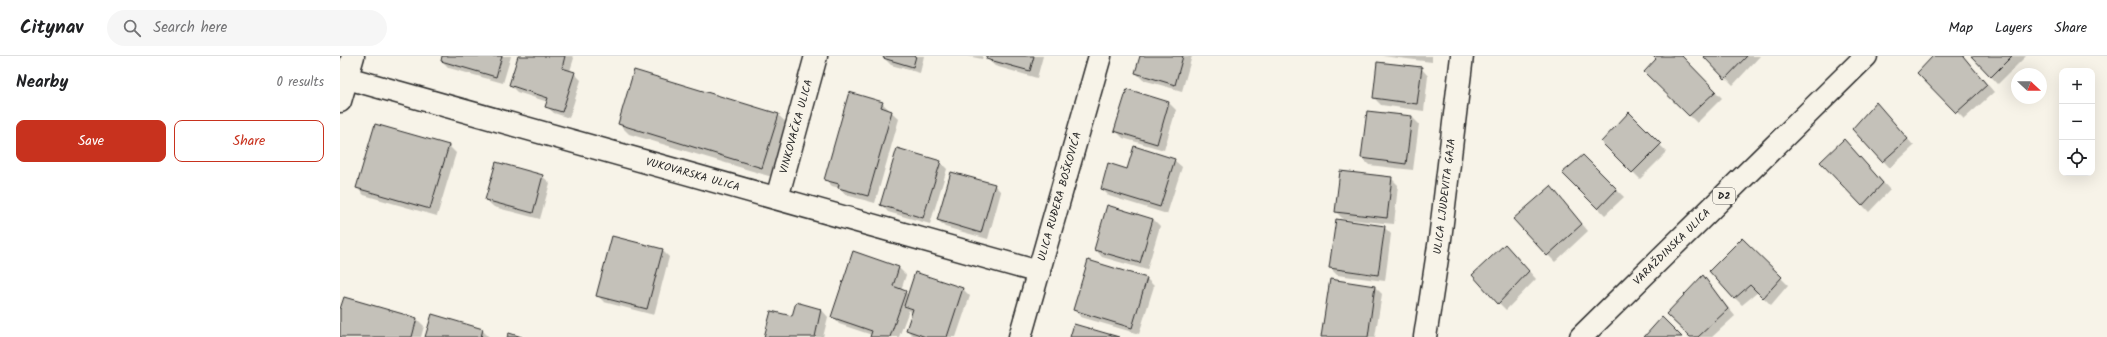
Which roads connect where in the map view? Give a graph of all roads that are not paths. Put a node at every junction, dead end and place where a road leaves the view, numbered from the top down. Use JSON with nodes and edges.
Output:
{"nodes":[{"id":1,"x":353,"y":56,"type":"edge"},
{"id":2,"x":816,"y":56,"type":"edge"},
{"id":3,"x":1100,"y":56,"type":"edge"},
{"id":4,"x":1462,"y":56,"type":"edge"},
{"id":5,"x":1866,"y":56,"type":"edge"},
{"id":6,"x":347,"y":78,"type":"junction"},
{"id":7,"x":340,"y":101,"type":"edge"},
{"id":8,"x":777,"y":198,"type":"junction"},
{"id":9,"x":1039,"y":272,"type":"junction"},
{"id":10,"x":1020,"y":337,"type":"edge"},
{"id":11,"x":1425,"y":337,"type":"edge"},
{"id":12,"x":1581,"y":337,"type":"edge"}],
"edges":[{"from":1,"to":6,"type":"street"},
{"from":2,"to":8,"type":"street","name":"VINKOVAČKA ULICA"},
{"from":3,"to":9,"type":"street","name":"ULICA RUĐERA BOŠKOVIĆA"},
{"from":4,"to":11,"type":"street","name":"ULICA LJUDEVITA GAJA"},
{"from":5,"to":12,"type":"street","name":"VARAŽDINSKA ULICA","number":"D2"},
{"from":6,"to":7,"type":"street"},
{"from":6,"to":8,"type":"street","name":"VUKOVARSKA ULICA"},
{"from":8,"to":9,"type":"street","name":"VUKOVARSKA ULICA"},
{"from":9,"to":10,"type":"street","name":"ULICA RUĐERA BOŠKOVIĆA"}]}
